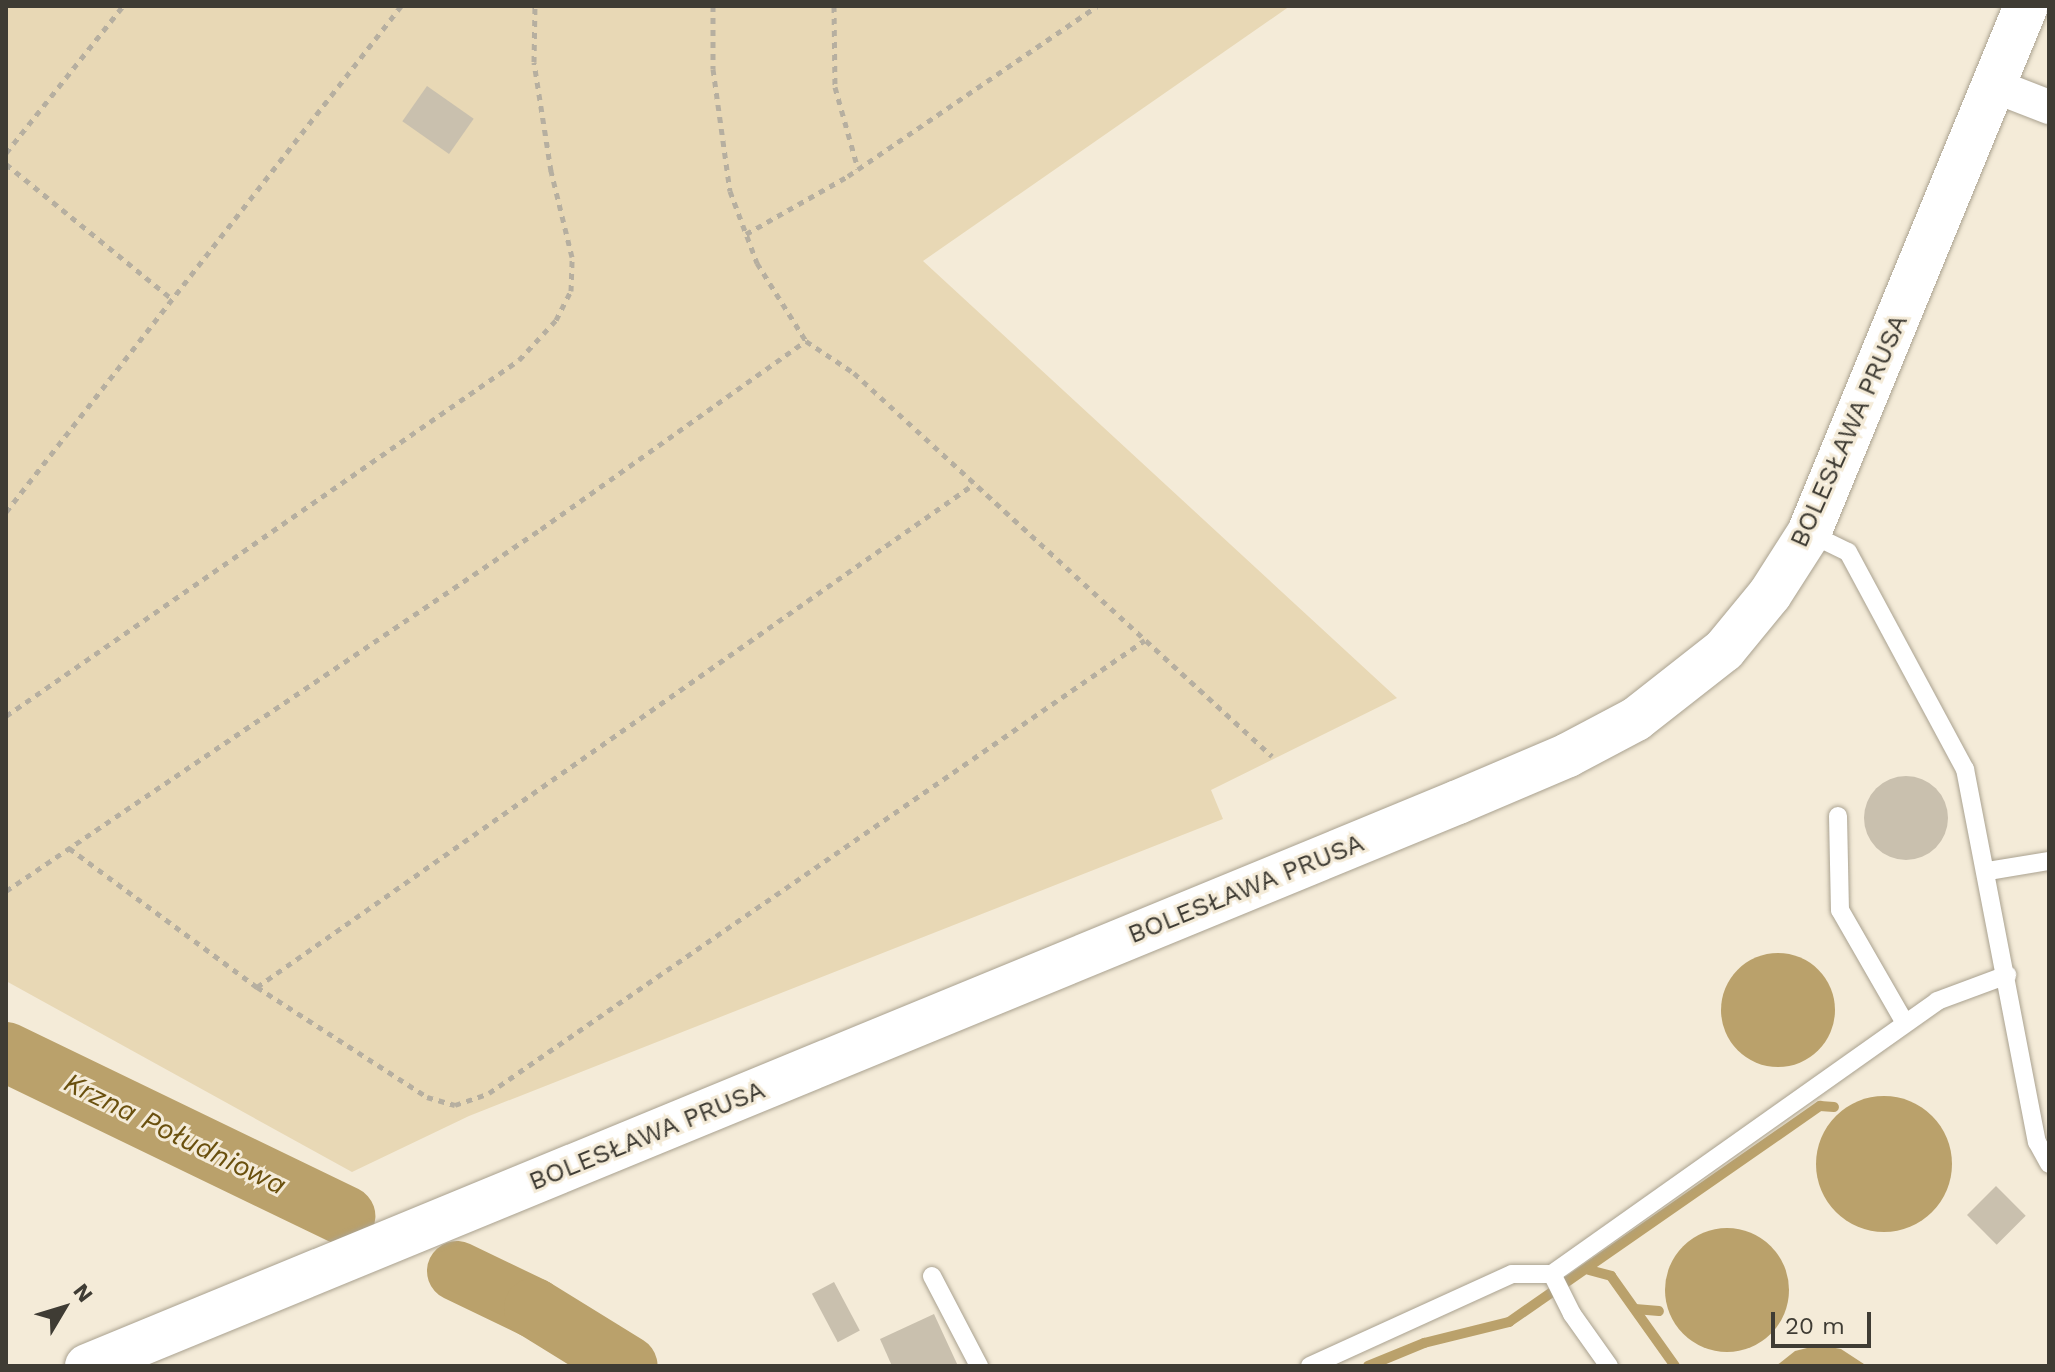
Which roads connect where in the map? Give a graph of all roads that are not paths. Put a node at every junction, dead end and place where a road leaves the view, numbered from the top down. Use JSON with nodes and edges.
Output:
{"nodes":[{"id":1,"x":2026,"y":6,"type":"edge"},
{"id":2,"x":1995,"y":86,"type":"junction"},
{"id":3,"x":2049,"y":107,"type":"edge"},
{"id":4,"x":1809,"y":533,"type":"junction"},
{"id":5,"x":1838,"y":816,"type":"dead end"},
{"id":6,"x":2049,"y":861,"type":"edge"},
{"id":7,"x":1988,"y":871,"type":"junction"},
{"id":8,"x":2007,"y":975,"type":"junction"},
{"id":9,"x":1905,"y":1023,"type":"junction"},
{"id":10,"x":2049,"y":1164,"type":"edge"},
{"id":11,"x":1552,"y":1274,"type":"junction"},
{"id":12,"x":932,"y":1276,"type":"dead end"},
{"id":13,"x":87,"y":1366,"type":"edge"},
{"id":14,"x":979,"y":1366,"type":"edge"},
{"id":15,"x":1310,"y":1366,"type":"edge"},
{"id":16,"x":1609,"y":1366,"type":"edge"}],
"edges":[{"from":1,"to":2,"type":"street","name":"BOLESŁAWA PRUSA"},
{"from":2,"to":3,"type":"street"},
{"from":2,"to":4,"type":"street","name":"BOLESŁAWA PRUSA"},
{"from":4,"to":7,"type":"lane"},
{"from":4,"to":13,"type":"street","name":"BOLESŁAWA PRUSA"},
{"from":5,"to":9,"type":"lane"},
{"from":6,"to":7,"type":"lane"},
{"from":7,"to":8,"type":"lane"},
{"from":8,"to":9,"type":"lane"},
{"from":8,"to":10,"type":"lane"},
{"from":9,"to":11,"type":"lane"},
{"from":11,"to":15,"type":"lane"},
{"from":11,"to":16,"type":"lane"},
{"from":12,"to":14,"type":"lane"}]}
